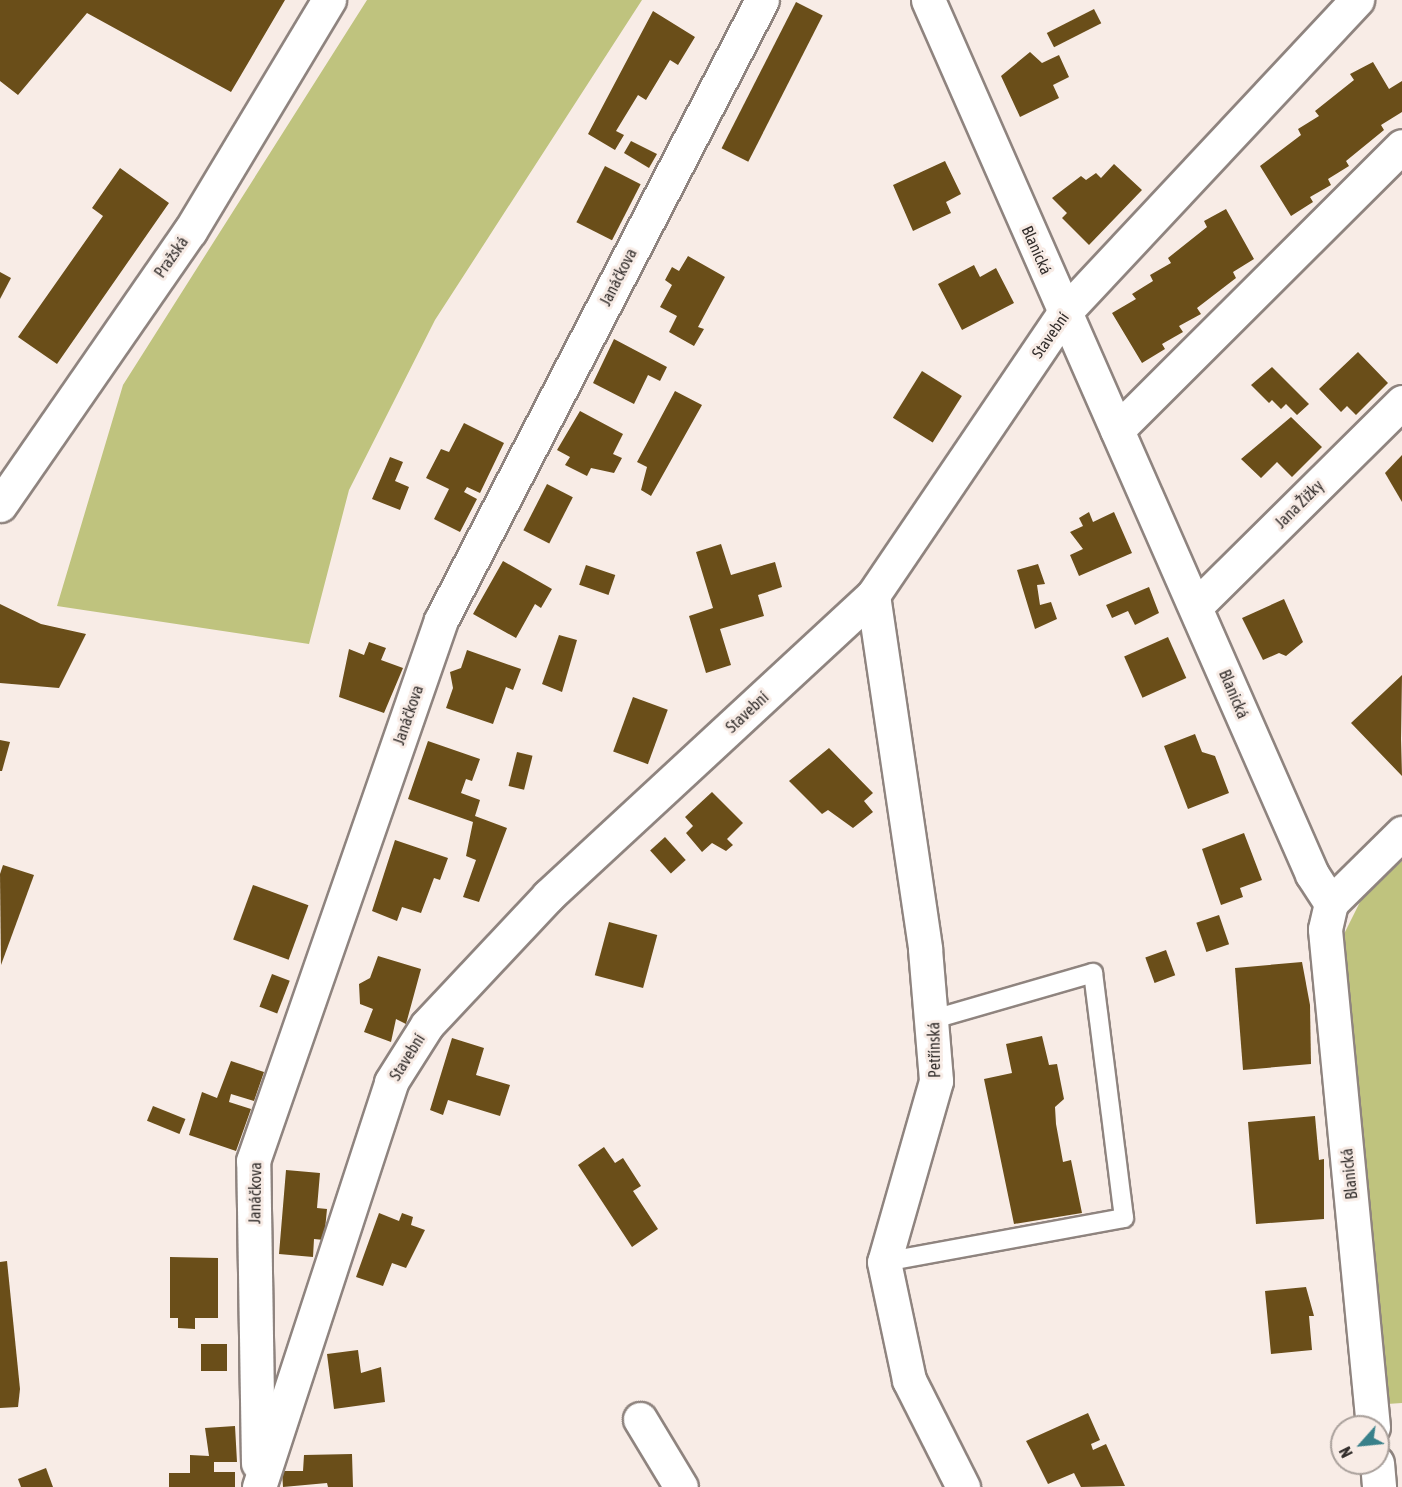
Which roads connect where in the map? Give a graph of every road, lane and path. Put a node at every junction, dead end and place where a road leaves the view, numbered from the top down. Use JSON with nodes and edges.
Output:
{"nodes":[{"id":1,"x":329,"y":0,"type":"edge"},
{"id":2,"x":762,"y":0,"type":"edge"},
{"id":3,"x":928,"y":0,"type":"edge"},
{"id":4,"x":1357,"y":0,"type":"edge"},
{"id":5,"x":1402,"y":146,"type":"edge"},
{"id":6,"x":1064,"y":313,"type":"junction"},
{"id":7,"x":1402,"y":402,"type":"edge"},
{"id":8,"x":1117,"y":430,"type":"junction"},
{"id":9,"x":0,"y":505,"type":"edge"},
{"id":10,"x":873,"y":595,"type":"junction"},
{"id":11,"x":1196,"y":606,"type":"junction"},
{"id":12,"x":1402,"y":833,"type":"edge"},
{"id":13,"x":1331,"y":903,"type":"junction"},
{"id":14,"x":934,"y":1019,"type":"junction"},
{"id":15,"x":884,"y":1262,"type":"junction"},
{"id":16,"x":1372,"y":1415,"type":"edge"},
{"id":17,"x":640,"y":1419,"type":"dead end"},
{"id":18,"x":259,"y":1487,"type":"edge"},
{"id":19,"x":681,"y":1487,"type":"edge"},
{"id":20,"x":963,"y":1487,"type":"edge"}],
"edges":[{"from":1,"to":9,"type":"street","name":"Pražská"},
{"from":2,"to":18,"type":"street","name":"Janáčkova"},
{"from":3,"to":6,"type":"street","name":"Blanická"},
{"from":4,"to":6,"type":"street","name":"Stavební"},
{"from":5,"to":8,"type":"street"},
{"from":6,"to":8,"type":"street","name":"Blanická"},
{"from":6,"to":10,"type":"street","name":"Stavební"},
{"from":7,"to":11,"type":"street","name":"Jana Žižky"},
{"from":8,"to":11,"type":"street","name":"Blanická"},
{"from":10,"to":14,"type":"street","name":"Petřínská"},
{"from":10,"to":18,"type":"street","name":"Stavební"},
{"from":11,"to":13,"type":"street","name":"Blanická"},
{"from":12,"to":13,"type":"street"},
{"from":13,"to":16,"type":"street","name":"Blanická"},
{"from":14,"to":15,"type":"street","name":"Petřínská"},
{"from":14,"to":15,"type":"lane"},
{"from":15,"to":20,"type":"street","name":"Petřínská"},
{"from":17,"to":19,"type":"street"}]}
